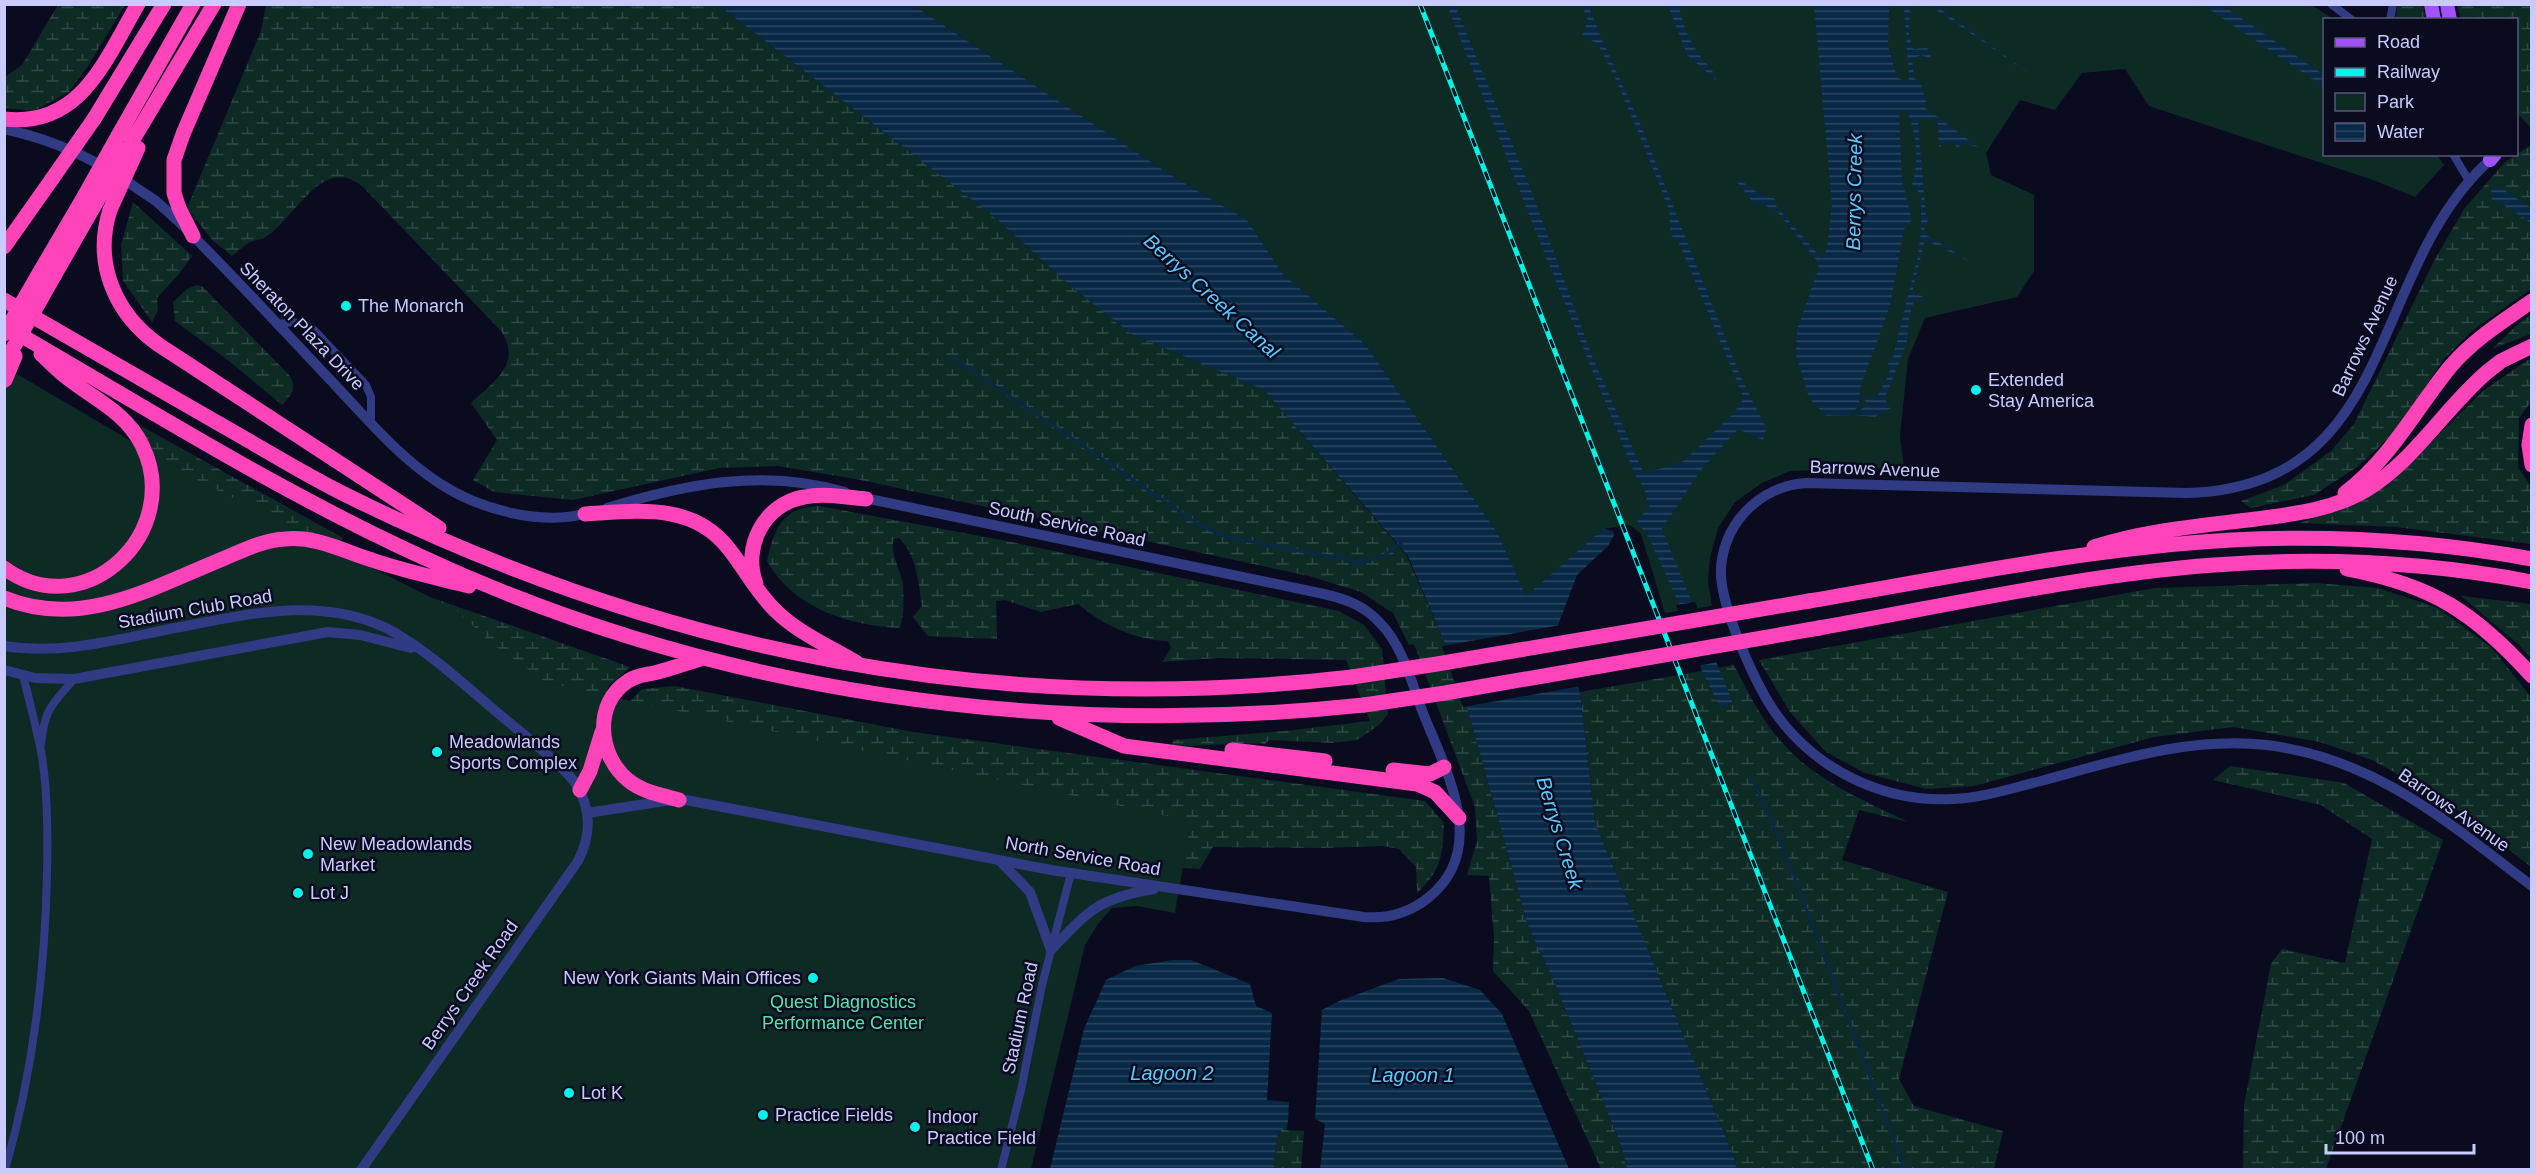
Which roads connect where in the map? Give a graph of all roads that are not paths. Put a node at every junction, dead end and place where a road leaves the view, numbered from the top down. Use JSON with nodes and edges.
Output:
{"nodes":[{"id":1,"x":138,"y":4,"type":"edge"},
{"id":2,"x":164,"y":4,"type":"edge"},
{"id":3,"x":193,"y":4,"type":"edge"},
{"id":4,"x":214,"y":4,"type":"edge"},
{"id":5,"x":239,"y":4,"type":"edge"},
{"id":6,"x":2331,"y":4,"type":"edge"},
{"id":7,"x":2349,"y":18,"type":"edge"},
{"id":8,"x":4,"y":119,"type":"edge"},
{"id":9,"x":4,"y":129,"type":"edge"},
{"id":10,"x":129,"y":142,"type":"junction"},
{"id":11,"x":2454,"y":156,"type":"edge"},
{"id":12,"x":2492,"y":156,"type":"edge"},
{"id":13,"x":2469,"y":181,"type":"junction"},
{"id":14,"x":98,"y":202,"type":"junction"},
{"id":15,"x":193,"y":236,"type":"junction"},
{"id":16,"x":4,"y":247,"type":"edge"},
{"id":17,"x":48,"y":273,"type":"junction"},
{"id":18,"x":4,"y":300,"type":"edge"},
{"id":19,"x":2532,"y":301,"type":"edge"},
{"id":20,"x":277,"y":324,"type":"junction"},
{"id":21,"x":4,"y":326,"type":"edge"},
{"id":22,"x":26,"y":330,"type":"junction"},
{"id":23,"x":4,"y":334,"type":"edge"},
{"id":24,"x":2532,"y":346,"type":"edge"},
{"id":25,"x":4,"y":364,"type":"edge"},
{"id":26,"x":5,"y":380,"type":"edge"},
{"id":27,"x":371,"y":423,"type":"junction"},
{"id":28,"x":2532,"y":425,"type":"edge"},
{"id":29,"x":2532,"y":465,"type":"edge"},
{"id":30,"x":866,"y":499,"type":"junction"},
{"id":31,"x":2312,"y":510,"type":"junction"},
{"id":32,"x":585,"y":514,"type":"junction"},
{"id":33,"x":473,"y":552,"type":"junction"},
{"id":34,"x":2066,"y":557,"type":"junction"},
{"id":35,"x":2532,"y":559,"type":"edge"},
{"id":36,"x":2303,"y":561,"type":"junction"},
{"id":37,"x":4,"y":568,"type":"edge"},
{"id":38,"x":2532,"y":582,"type":"edge"},
{"id":39,"x":760,"y":592,"type":"junction"},
{"id":40,"x":4,"y":598,"type":"edge"},
{"id":41,"x":531,"y":603,"type":"junction"},
{"id":42,"x":4,"y":646,"type":"edge"},
{"id":43,"x":418,"y":650,"type":"junction"},
{"id":44,"x":703,"y":658,"type":"junction"},
{"id":45,"x":865,"y":668,"type":"junction"},
{"id":46,"x":4,"y":670,"type":"edge"},
{"id":47,"x":2530,"y":674,"type":"edge"},
{"id":48,"x":23,"y":675,"type":"junction"},
{"id":49,"x":74,"y":679,"type":"junction"},
{"id":50,"x":1047,"y":714,"type":"junction"},
{"id":51,"x":603,"y":727,"type":"junction"},
{"id":52,"x":41,"y":751,"type":"junction"},
{"id":53,"x":1169,"y":752,"type":"junction"},
{"id":54,"x":1444,"y":767,"type":"junction"},
{"id":55,"x":580,"y":790,"type":"junction"},
{"id":56,"x":679,"y":800,"type":"junction"},
{"id":57,"x":587,"y":813,"type":"junction"},
{"id":58,"x":1459,"y":818,"type":"junction"},
{"id":59,"x":996,"y":858,"type":"junction"},
{"id":60,"x":1071,"y":873,"type":"junction"},
{"id":61,"x":2532,"y":886,"type":"edge"},
{"id":62,"x":1166,"y":888,"type":"junction"},
{"id":63,"x":1051,"y":950,"type":"junction"},
{"id":64,"x":5,"y":1170,"type":"edge"},
{"id":65,"x":361,"y":1170,"type":"edge"},
{"id":66,"x":1001,"y":1170,"type":"edge"}],
"edges":[{"from":1,"to":8,"type":"highway"},
{"from":2,"to":16,"type":"highway","bridge":true},
{"from":3,"to":10,"type":"highway"},
{"from":4,"to":10,"type":"highway"},
{"from":5,"to":15,"type":"highway"},
{"from":6,"to":7,"type":"street"},
{"from":9,"to":15,"type":"street","name":"Sheraton Plaza Drive"},
{"from":10,"to":14,"type":"highway","bridge":true},
{"from":10,"to":14,"type":"highway","bridge":true},
{"from":11,"to":13,"type":"street"},
{"from":12,"to":13,"type":"street","name":"Barrows Avenue"},
{"from":13,"to":61,"type":"street","name":"Barrows Avenue"},
{"from":14,"to":17,"type":"highway"},
{"from":14,"to":33,"type":"highway"},
{"from":15,"to":20,"type":"street","name":"Sheraton Plaza Drive"},
{"from":17,"to":22,"type":"highway","bridge":true},
{"from":17,"to":23,"type":"highway","bridge":true},
{"from":18,"to":33,"type":"highway"},
{"from":19,"to":31,"type":"highway"},
{"from":20,"to":27,"type":"street","name":"Sheraton Plaza Drive"},
{"from":20,"to":27,"type":"street"},
{"from":21,"to":22,"type":"highway"},
{"from":22,"to":25,"type":"highway","bridge":true},
{"from":22,"to":26,"type":"highway","bridge":true},
{"from":22,"to":37,"type":"highway"},
{"from":22,"to":41,"type":"highway"},
{"from":24,"to":31,"type":"highway"},
{"from":27,"to":32,"type":"street","name":"Sheraton Plaza Drive"},
{"from":28,"to":29,"type":"highway"},
{"from":30,"to":32,"type":"street","name":"South Service Road"},
{"from":30,"to":39,"type":"highway"},
{"from":30,"to":54,"type":"street","name":"South Service Road"},
{"from":31,"to":34,"type":"highway"},
{"from":32,"to":39,"type":"highway"},
{"from":33,"to":45,"type":"highway"},
{"from":34,"to":35,"type":"highway"},
{"from":34,"to":45,"type":"highway","bridge":true},
{"from":36,"to":38,"type":"highway"},
{"from":36,"to":47,"type":"highway"},
{"from":36,"to":50,"type":"highway","bridge":true},
{"from":39,"to":45,"type":"highway"},
{"from":40,"to":41,"type":"highway"},
{"from":41,"to":44,"type":"highway"},
{"from":42,"to":43,"type":"street","name":"Stadium Club Road"},
{"from":43,"to":49,"type":"street","name":"Stadium Club Road"},
{"from":43,"to":55,"type":"street","name":"Stadium Club Road"},
{"from":44,"to":50,"type":"highway"},
{"from":44,"to":51,"type":"highway"},
{"from":46,"to":48,"type":"street","name":"Stadium Club Road"},
{"from":48,"to":49,"type":"street","name":"Stadium Club Road"},
{"from":48,"to":52,"type":"street"},
{"from":49,"to":52,"type":"street"},
{"from":50,"to":53,"type":"highway"},
{"from":51,"to":55,"type":"highway"},
{"from":51,"to":56,"type":"highway"},
{"from":52,"to":64,"type":"street"},
{"from":53,"to":54,"type":"highway"},
{"from":53,"to":58,"type":"highway"},
{"from":54,"to":58,"type":"street","name":"North Service Road"},
{"from":55,"to":57,"type":"street","name":"Stadium Club Road"},
{"from":56,"to":57,"type":"street","name":"North Service Road"},
{"from":56,"to":59,"type":"street","name":"North Service Road"},
{"from":57,"to":65,"type":"street","name":"Berrys Creek Road"},
{"from":58,"to":62,"type":"street","name":"North Service Road"},
{"from":59,"to":60,"type":"street","name":"North Service Road"},
{"from":59,"to":63,"type":"street"},
{"from":60,"to":62,"type":"street","name":"North Service Road"},
{"from":60,"to":63,"type":"street","name":"Stadium Road"},
{"from":62,"to":63,"type":"street"},
{"from":63,"to":66,"type":"street","name":"Stadium Road"}]}
